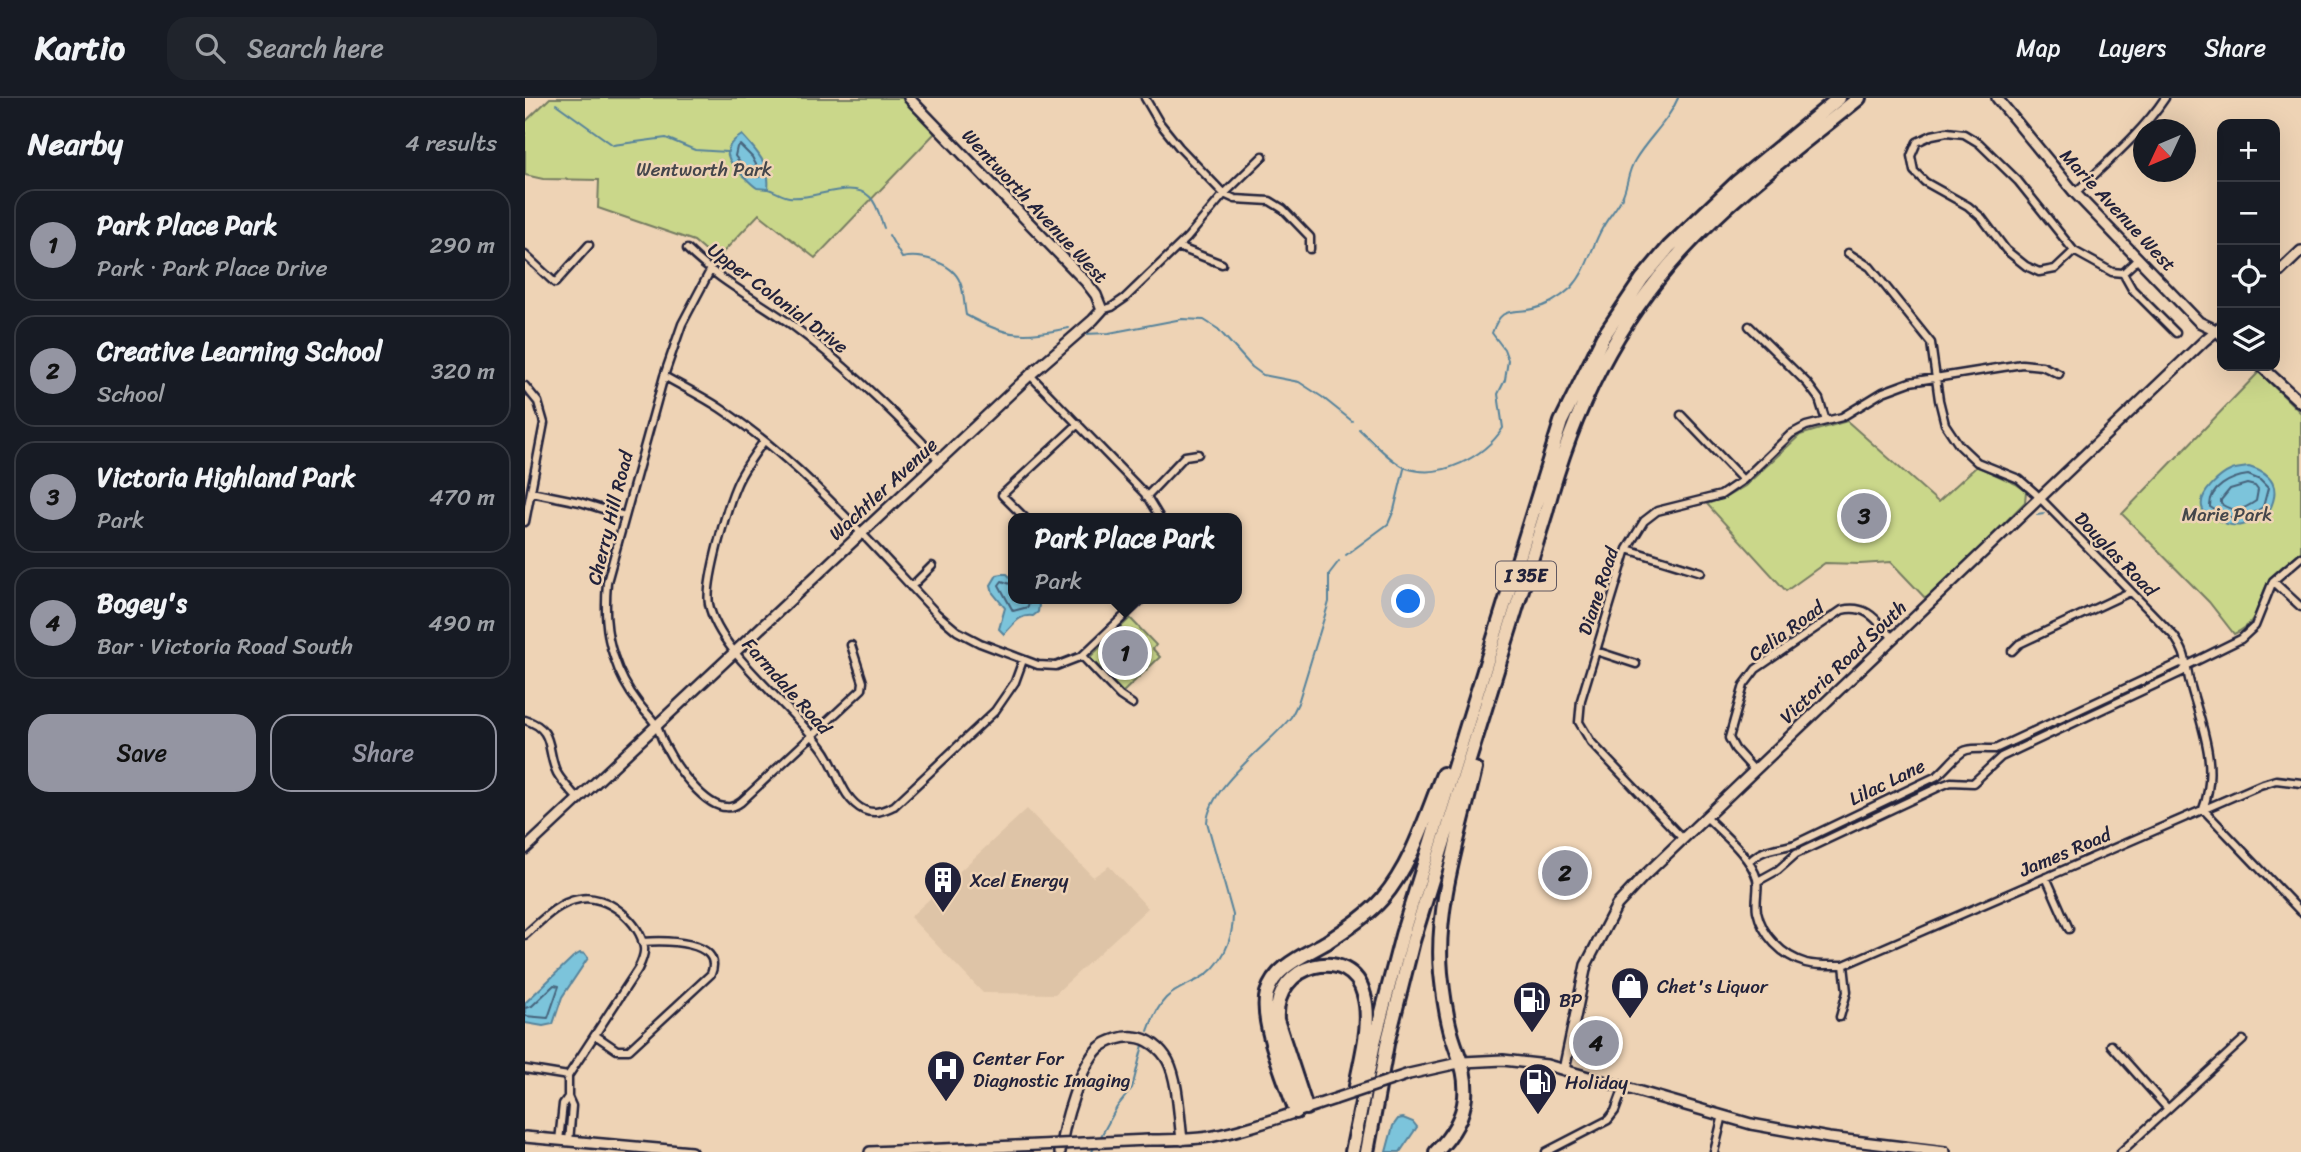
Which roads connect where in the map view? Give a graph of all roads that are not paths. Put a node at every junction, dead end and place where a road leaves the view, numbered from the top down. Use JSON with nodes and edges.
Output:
{"nodes":[{"id":1,"x":909,"y":98,"type":"edge"},
{"id":2,"x":1145,"y":98,"type":"edge"},
{"id":3,"x":1839,"y":98,"type":"edge"},
{"id":4,"x":1859,"y":98,"type":"edge"},
{"id":5,"x":1997,"y":98,"type":"edge"},
{"id":6,"x":2165,"y":98,"type":"edge"},
{"id":7,"x":1263,"y":156,"type":"dead end"},
{"id":8,"x":2075,"y":192,"type":"junction"},
{"id":9,"x":1224,"y":194,"type":"junction"},
{"id":10,"x":589,"y":245,"type":"dead end"},
{"id":11,"x":1178,"y":247,"type":"junction"},
{"id":12,"x":687,"y":249,"type":"dead end"},
{"id":13,"x":1310,"y":249,"type":"dead end"},
{"id":14,"x":2301,"y":250,"type":"edge"},
{"id":15,"x":2074,"y":251,"type":"junction"},
{"id":16,"x":1848,"y":253,"type":"dead end"},
{"id":17,"x":525,"y":255,"type":"edge"},
{"id":18,"x":2138,"y":259,"type":"junction"},
{"id":19,"x":1222,"y":264,"type":"dead end"},
{"id":20,"x":710,"y":271,"type":"junction"},
{"id":21,"x":2280,"y":271,"type":"edge"},
{"id":22,"x":2123,"y":273,"type":"junction"},
{"id":23,"x":1102,"y":310,"type":"junction"},
{"id":24,"x":1749,"y":326,"type":"dead end"},
{"id":25,"x":2217,"y":329,"type":"edge"},
{"id":26,"x":2176,"y":333,"type":"dead end"},
{"id":27,"x":2217,"y":334,"type":"edge"},
{"id":28,"x":2266,"y":371,"type":"edge"},
{"id":29,"x":2059,"y":374,"type":"dead end"},
{"id":30,"x":1030,"y":375,"type":"junction"},
{"id":31,"x":664,"y":376,"type":"junction"},
{"id":32,"x":1937,"y":378,"type":"junction"},
{"id":33,"x":525,"y":386,"type":"edge"},
{"id":34,"x":2301,"y":403,"type":"edge"},
{"id":35,"x":1681,"y":415,"type":"dead end"},
{"id":36,"x":1826,"y":421,"type":"junction"},
{"id":37,"x":1078,"y":424,"type":"junction"},
{"id":38,"x":764,"y":441,"type":"junction"},
{"id":39,"x":1198,"y":454,"type":"dead end"},
{"id":40,"x":939,"y":460,"type":"junction"},
{"id":41,"x":1743,"y":480,"type":"junction"},
{"id":42,"x":531,"y":492,"type":"junction"},
{"id":43,"x":1146,"y":497,"type":"junction"},
{"id":44,"x":2040,"y":498,"type":"junction"},
{"id":45,"x":1020,"y":513,"type":"edge"},
{"id":46,"x":1157,"y":513,"type":"edge"},
{"id":47,"x":625,"y":516,"type":"junction"},
{"id":48,"x":525,"y":522,"type":"edge"},
{"id":49,"x":861,"y":534,"type":"junction"},
{"id":50,"x":1627,"y":549,"type":"junction"},
{"id":51,"x":2301,"y":557,"type":"edge"},
{"id":52,"x":932,"y":566,"type":"dead end"},
{"id":53,"x":1701,"y":572,"type":"dead end"},
{"id":54,"x":2273,"y":581,"type":"junction"},
{"id":55,"x":911,"y":587,"type":"junction"},
{"id":56,"x":2130,"y":592,"type":"junction"},
{"id":57,"x":1137,"y":604,"type":"edge"},
{"id":58,"x":2301,"y":607,"type":"edge"},
{"id":59,"x":1893,"y":638,"type":"junction"},
{"id":60,"x":851,"y":645,"type":"dead end"},
{"id":61,"x":1596,"y":651,"type":"junction"},
{"id":62,"x":2012,"y":651,"type":"dead end"},
{"id":63,"x":735,"y":652,"type":"junction"},
{"id":64,"x":1082,"y":656,"type":"junction"},
{"id":65,"x":1023,"y":660,"type":"junction"},
{"id":66,"x":1636,"y":664,"type":"dead end"},
{"id":67,"x":2188,"y":665,"type":"junction"},
{"id":68,"x":1491,"y":690,"type":"junction"},
{"id":69,"x":1474,"y":699,"type":"junction"},
{"id":70,"x":1132,"y":704,"type":"dead end"},
{"id":71,"x":525,"y":720,"type":"edge"},
{"id":72,"x":656,"y":725,"type":"junction"},
{"id":73,"x":813,"y":735,"type":"junction"},
{"id":74,"x":1754,"y":770,"type":"junction"},
{"id":75,"x":2301,"y":783,"type":"edge"},
{"id":76,"x":578,"y":799,"type":"junction"},
{"id":77,"x":2203,"y":809,"type":"junction"},
{"id":78,"x":1706,"y":817,"type":"junction"},
{"id":79,"x":1682,"y":839,"type":"junction"},
{"id":80,"x":525,"y":849,"type":"edge"},
{"id":81,"x":1749,"y":862,"type":"junction"},
{"id":82,"x":2046,"y":877,"type":"junction"},
{"id":83,"x":1758,"y":881,"type":"junction"},
{"id":84,"x":2301,"y":912,"type":"edge"},
{"id":85,"x":2069,"y":929,"type":"dead end"},
{"id":86,"x":525,"y":935,"type":"edge"},
{"id":87,"x":642,"y":943,"type":"junction"},
{"id":88,"x":1844,"y":965,"type":"junction"},
{"id":89,"x":1840,"y":1017,"type":"dead end"},
{"id":90,"x":595,"y":1035,"type":"junction"},
{"id":91,"x":2243,"y":1040,"type":"dead end"},
{"id":92,"x":2111,"y":1045,"type":"dead end"},
{"id":93,"x":1463,"y":1062,"type":"junction"},
{"id":94,"x":525,"y":1069,"type":"edge"},
{"id":95,"x":1564,"y":1070,"type":"junction"},
{"id":96,"x":568,"y":1076,"type":"junction"},
{"id":97,"x":1624,"y":1087,"type":"junction"},
{"id":98,"x":2168,"y":1109,"type":"junction"},
{"id":99,"x":1301,"y":1110,"type":"junction"},
{"id":100,"x":1723,"y":1115,"type":"junction"},
{"id":101,"x":525,"y":1137,"type":"edge"},
{"id":102,"x":1182,"y":1140,"type":"junction"},
{"id":103,"x":564,"y":1141,"type":"junction"},
{"id":104,"x":691,"y":1152,"type":"edge"},
{"id":105,"x":870,"y":1152,"type":"edge"},
{"id":106,"x":1060,"y":1152,"type":"edge"},
{"id":107,"x":1343,"y":1152,"type":"edge"},
{"id":108,"x":1352,"y":1152,"type":"edge"},
{"id":109,"x":1367,"y":1152,"type":"edge"},
{"id":110,"x":1436,"y":1152,"type":"edge"},
{"id":111,"x":1546,"y":1152,"type":"edge"},
{"id":112,"x":1714,"y":1152,"type":"edge"},
{"id":113,"x":1945,"y":1152,"type":"edge"},
{"id":114,"x":2121,"y":1152,"type":"edge"}],
"edges":[{"from":1,"to":23,"type":"street","name":"Wentworth Avenue West"},
{"from":2,"to":9,"type":"street"},
{"from":3,"to":69,"type":"highway","number":"I 35E"},
{"from":4,"to":68,"type":"highway","number":"I 35E"},
{"from":5,"to":8,"type":"street","name":"Marie Avenue West"},
{"from":6,"to":8,"type":"street"},
{"from":7,"to":9,"type":"street","name":"Wachtler Avenue"},
{"from":8,"to":18,"type":"street","name":"Marie Avenue West"},
{"from":9,"to":11,"type":"street","name":"Wachtler Avenue"},
{"from":9,"to":13,"type":"street"},
{"from":10,"to":17,"type":"street"},
{"from":11,"to":19,"type":"street"},
{"from":11,"to":23,"type":"street","name":"Wachtler Avenue"},
{"from":12,"to":20,"type":"street","name":"Upper Colonial Drive"},
{"from":14,"to":21,"type":"street"},
{"from":15,"to":15,"type":"street"},
{"from":15,"to":22,"type":"street"},
{"from":16,"to":32,"type":"street","name":"Douglas Road"},
{"from":18,"to":22,"type":"street"},
{"from":18,"to":25,"type":"street","name":"Marie Avenue West"},
{"from":20,"to":31,"type":"street","name":"Cherry Hill Road"},
{"from":20,"to":40,"type":"street","name":"Upper Colonial Drive"},
{"from":22,"to":26,"type":"street"},
{"from":23,"to":30,"type":"street","name":"Wachtler Avenue"},
{"from":24,"to":36,"type":"street"},
{"from":27,"to":44,"type":"street","name":"Victoria Road South"},
{"from":28,"to":34,"type":"street"},
{"from":29,"to":32,"type":"street","name":"Diane Road"},
{"from":30,"to":37,"type":"street"},
{"from":30,"to":40,"type":"street","name":"Wachtler Avenue"},
{"from":31,"to":38,"type":"street"},
{"from":31,"to":47,"type":"street","name":"Cherry Hill Road"},
{"from":32,"to":36,"type":"street","name":"Diane Road"},
{"from":32,"to":44,"type":"street","name":"Douglas Road"},
{"from":33,"to":42,"type":"street"},
{"from":35,"to":41,"type":"street"},
{"from":36,"to":41,"type":"street","name":"Diane Road"},
{"from":37,"to":43,"type":"street"},
{"from":37,"to":45,"type":"street"},
{"from":38,"to":49,"type":"street"},
{"from":38,"to":63,"type":"street","name":"Farmdale Road"},
{"from":39,"to":43,"type":"street"},
{"from":40,"to":49,"type":"street","name":"Wachtler Avenue"},
{"from":41,"to":50,"type":"street","name":"Diane Road"},
{"from":42,"to":47,"type":"street"},
{"from":42,"to":48,"type":"street"},
{"from":43,"to":46,"type":"street"},
{"from":44,"to":56,"type":"street","name":"Douglas Road"},
{"from":44,"to":59,"type":"street","name":"Victoria Road South"},
{"from":47,"to":72,"type":"street","name":"Cherry Hill Road"},
{"from":49,"to":55,"type":"street"},
{"from":49,"to":63,"type":"street","name":"Wachtler Avenue"},
{"from":50,"to":53,"type":"street"},
{"from":50,"to":61,"type":"street","name":"Diane Road"},
{"from":51,"to":54,"type":"street","name":"Lilac Lane"},
{"from":52,"to":55,"type":"street"},
{"from":54,"to":58,"type":"street"},
{"from":54,"to":67,"type":"street","name":"Lilac Lane"},
{"from":55,"to":65,"type":"street"},
{"from":56,"to":62,"type":"street"},
{"from":56,"to":67,"type":"street","name":"Douglas Road"},
{"from":57,"to":64,"type":"street"},
{"from":59,"to":74,"type":"street","name":"Victoria Road South"},
{"from":59,"to":74,"type":"street","name":"Celia Road"},
{"from":60,"to":73,"type":"street","name":"Cherry Hill Road"},
{"from":61,"to":66,"type":"street"},
{"from":61,"to":79,"type":"street","name":"Diane Road"},
{"from":63,"to":72,"type":"street","name":"Wachtler Avenue"},
{"from":63,"to":73,"type":"street","name":"Farmdale Road"},
{"from":64,"to":65,"type":"street"},
{"from":64,"to":70,"type":"street"},
{"from":65,"to":73,"type":"street","name":"Farmdale Road"},
{"from":67,"to":77,"type":"street","name":"Douglas Road"},
{"from":67,"to":81,"type":"street","name":"Lilac Lane"},
{"from":67,"to":83,"type":"street","name":"Lilac Lane"},
{"from":68,"to":93,"type":"highway"},
{"from":68,"to":109,"type":"highway","number":"I 35E"},
{"from":69,"to":99,"type":"highway"},
{"from":69,"to":108,"type":"highway","number":"I 35E"},
{"from":71,"to":76,"type":"street"},
{"from":72,"to":73,"type":"street","name":"Cherry Hill Road"},
{"from":72,"to":76,"type":"street","name":"Wachtler Avenue"},
{"from":74,"to":78,"type":"street","name":"Victoria Road South"},
{"from":75,"to":77,"type":"street","name":"James Road"},
{"from":76,"to":80,"type":"street","name":"Wachtler Avenue"},
{"from":77,"to":82,"type":"street","name":"James Road"},
{"from":77,"to":84,"type":"street"},
{"from":78,"to":79,"type":"street","name":"Victoria Road South"},
{"from":78,"to":81,"type":"street"},
{"from":79,"to":95,"type":"street","name":"Victoria Road South"},
{"from":81,"to":83,"type":"street"},
{"from":82,"to":85,"type":"street"},
{"from":82,"to":88,"type":"street","name":"James Road"},
{"from":83,"to":88,"type":"street"},
{"from":86,"to":87,"type":"street"},
{"from":87,"to":90,"type":"street"},
{"from":87,"to":90,"type":"street"},
{"from":88,"to":89,"type":"street"},
{"from":90,"to":96,"type":"street"},
{"from":91,"to":98,"type":"street"},
{"from":92,"to":98,"type":"street"},
{"from":93,"to":95,"type":"street"},
{"from":93,"to":99,"type":"street","bridge":true},
{"from":93,"to":110,"type":"highway"},
{"from":94,"to":96,"type":"street"},
{"from":95,"to":97,"type":"street"},
{"from":96,"to":103,"type":"street"},
{"from":97,"to":100,"type":"street"},
{"from":97,"to":111,"type":"street"},
{"from":98,"to":114,"type":"street"},
{"from":99,"to":102,"type":"street"},
{"from":99,"to":107,"type":"highway"},
{"from":100,"to":112,"type":"street"},
{"from":100,"to":113,"type":"street"},
{"from":101,"to":103,"type":"street"},
{"from":102,"to":105,"type":"street","bridge":true},
{"from":102,"to":106,"type":"street"},
{"from":103,"to":104,"type":"street"}]}
